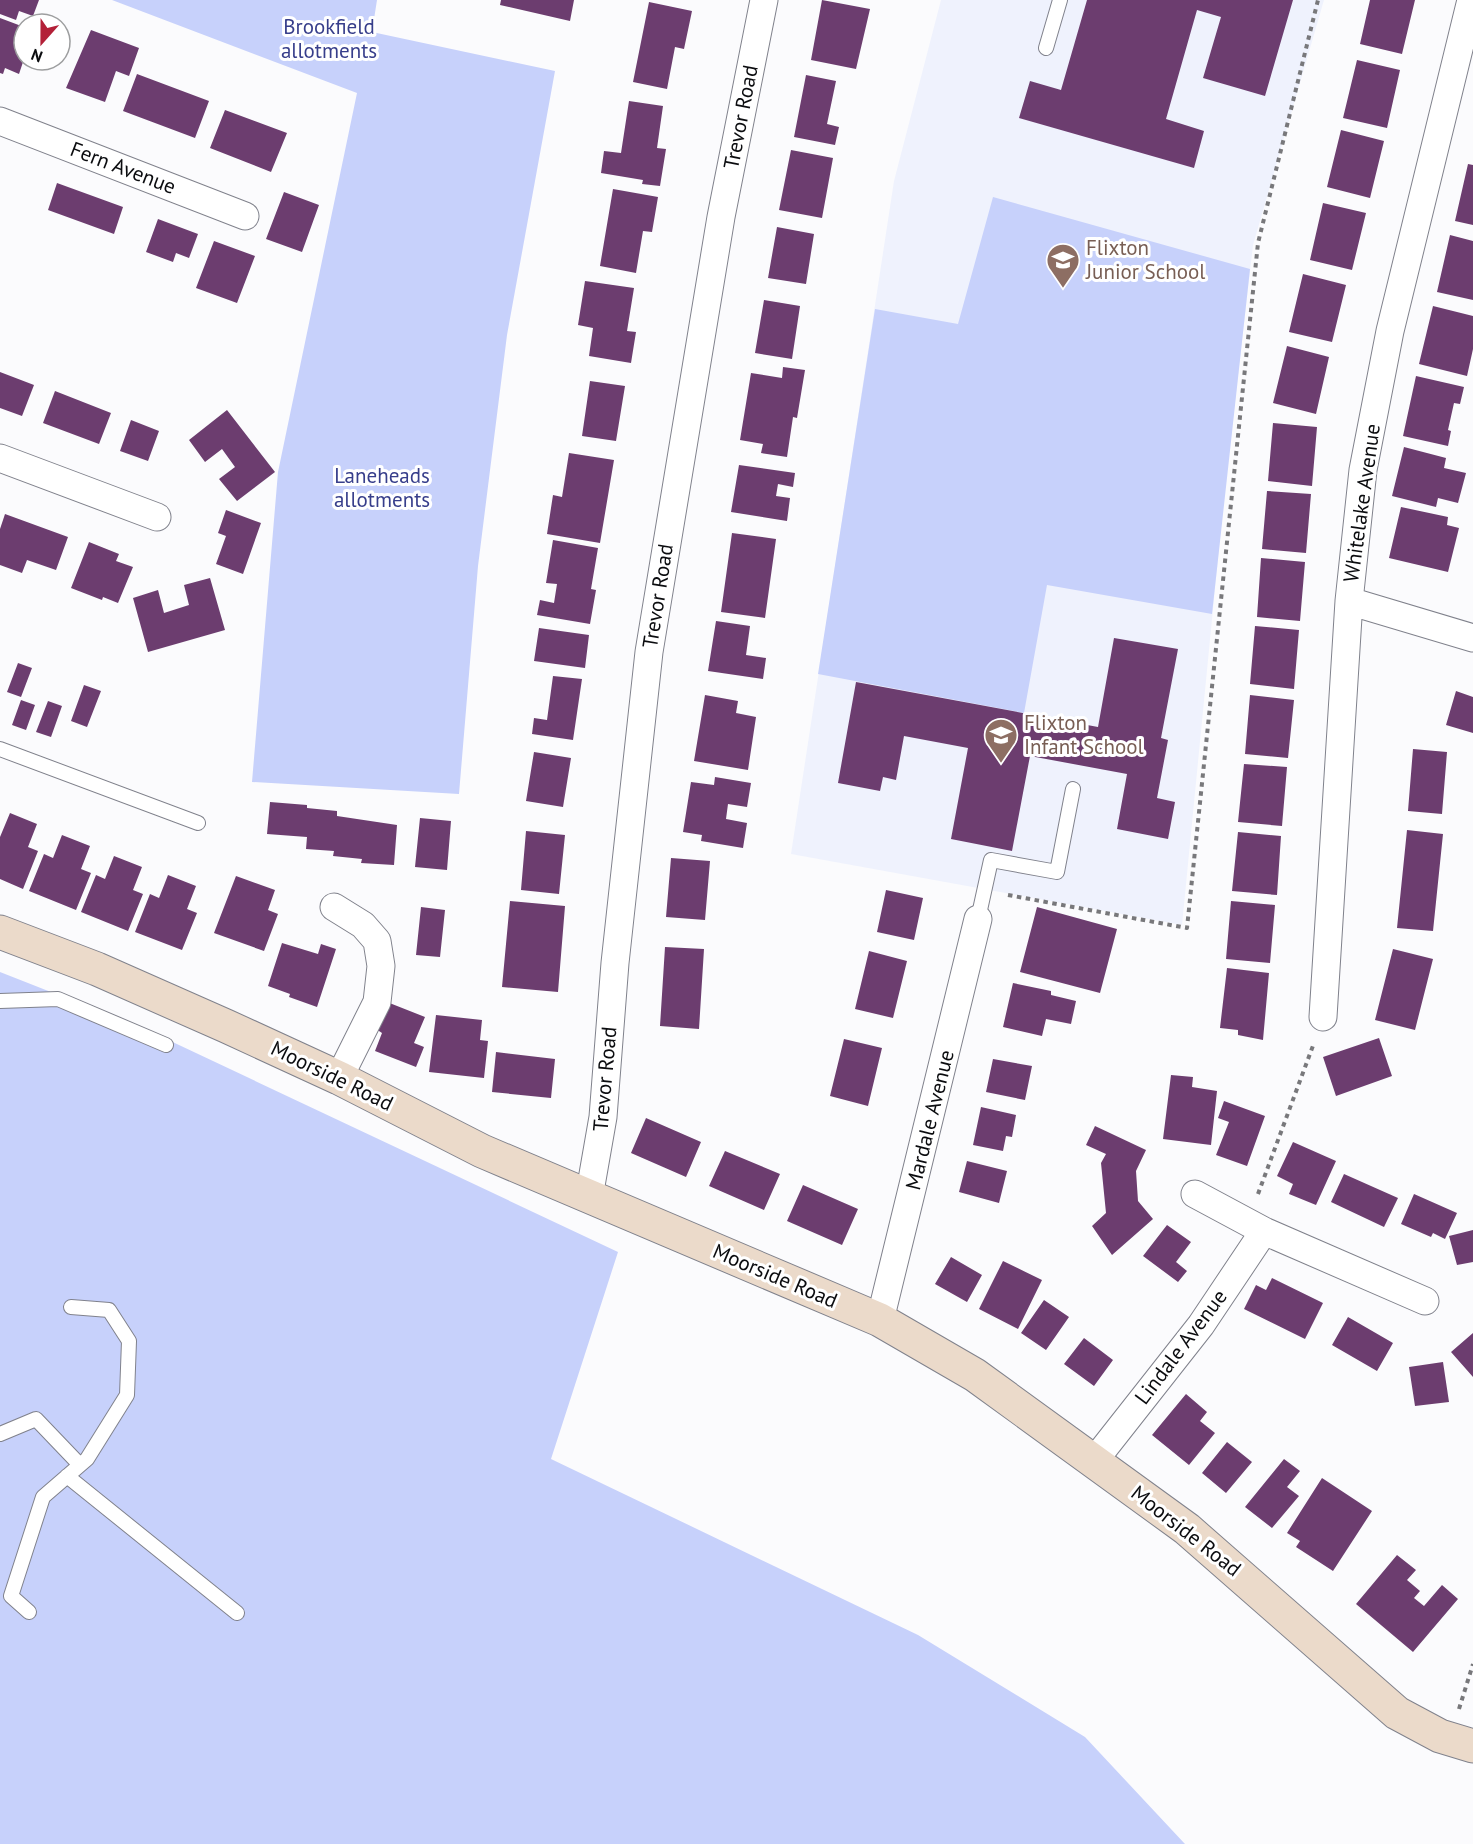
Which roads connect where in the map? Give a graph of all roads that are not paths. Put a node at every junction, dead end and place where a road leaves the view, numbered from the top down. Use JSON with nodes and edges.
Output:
{"nodes":[{"id":1,"x":764,"y":0,"type":"edge"},
{"id":2,"x":1060,"y":0,"type":"edge"},
{"id":3,"x":1471,"y":0,"type":"edge"},
{"id":4,"x":1046,"y":48,"type":"dead end"},
{"id":5,"x":0,"y":121,"type":"edge"},
{"id":6,"x":245,"y":216,"type":"dead end"},
{"id":7,"x":0,"y":458,"type":"edge"},
{"id":8,"x":157,"y":517,"type":"dead end"},
{"id":9,"x":1349,"y":602,"type":"junction"},
{"id":10,"x":1473,"y":638,"type":"edge"},
{"id":11,"x":0,"y":749,"type":"edge"},
{"id":12,"x":1073,"y":789,"type":"dead end"},
{"id":13,"x":198,"y":823,"type":"dead end"},
{"id":14,"x":981,"y":906,"type":"joint"},
{"id":15,"x":334,"y":907,"type":"dead end"},
{"id":16,"x":0,"y":932,"type":"edge"},
{"id":17,"x":0,"y":1001,"type":"edge"},
{"id":18,"x":1323,"y":1017,"type":"road end"},
{"id":19,"x":166,"y":1045,"type":"dead end"},
{"id":20,"x":339,"y":1078,"type":"junction"},
{"id":21,"x":1195,"y":1194,"type":"dead end"},
{"id":22,"x":589,"y":1197,"type":"junction"},
{"id":23,"x":1256,"y":1227,"type":"junction"},
{"id":24,"x":1425,"y":1301,"type":"dead end"},
{"id":25,"x":71,"y":1307,"type":"dead end"},
{"id":26,"x":880,"y":1320,"type":"junction"},
{"id":27,"x":0,"y":1434,"type":"edge"},
{"id":28,"x":1094,"y":1461,"type":"junction"},
{"id":29,"x":80,"y":1465,"type":"junction"},
{"id":30,"x":67,"y":1476,"type":"junction"},
{"id":31,"x":29,"y":1612,"type":"dead end"},
{"id":32,"x":237,"y":1613,"type":"dead end"},
{"id":33,"x":1460,"y":1742,"type":"edge"}],
"edges":[{"from":1,"to":22,"type":"street","name":"Trevor Road"},
{"from":2,"to":4,"type":"lane"},
{"from":3,"to":9,"type":"street","name":"Whitelake Avenue"},
{"from":5,"to":6,"type":"street","name":"Fern Avenue"},
{"from":7,"to":8,"type":"street"},
{"from":9,"to":10,"type":"street"},
{"from":9,"to":18,"type":"street","name":"Whitelake Avenue"},
{"from":11,"to":13,"type":"lane"},
{"from":12,"to":14,"type":"lane"},
{"from":14,"to":26,"type":"street","name":"Mardale Avenue"},
{"from":15,"to":20,"type":"street"},
{"from":16,"to":20,"type":"street","name":"Moorside Road"},
{"from":17,"to":19,"type":"lane"},
{"from":20,"to":22,"type":"street","name":"Moorside Road"},
{"from":21,"to":23,"type":"street"},
{"from":22,"to":26,"type":"street","name":"Moorside Road"},
{"from":23,"to":24,"type":"street"},
{"from":23,"to":28,"type":"street","name":"Lindale Avenue"},
{"from":25,"to":29,"type":"lane"},
{"from":26,"to":28,"type":"street","name":"Moorside Road"},
{"from":27,"to":29,"type":"lane"},
{"from":28,"to":33,"type":"street","name":"Moorside Road"},
{"from":29,"to":30,"type":"lane"},
{"from":30,"to":31,"type":"lane"},
{"from":30,"to":32,"type":"lane"}]}
